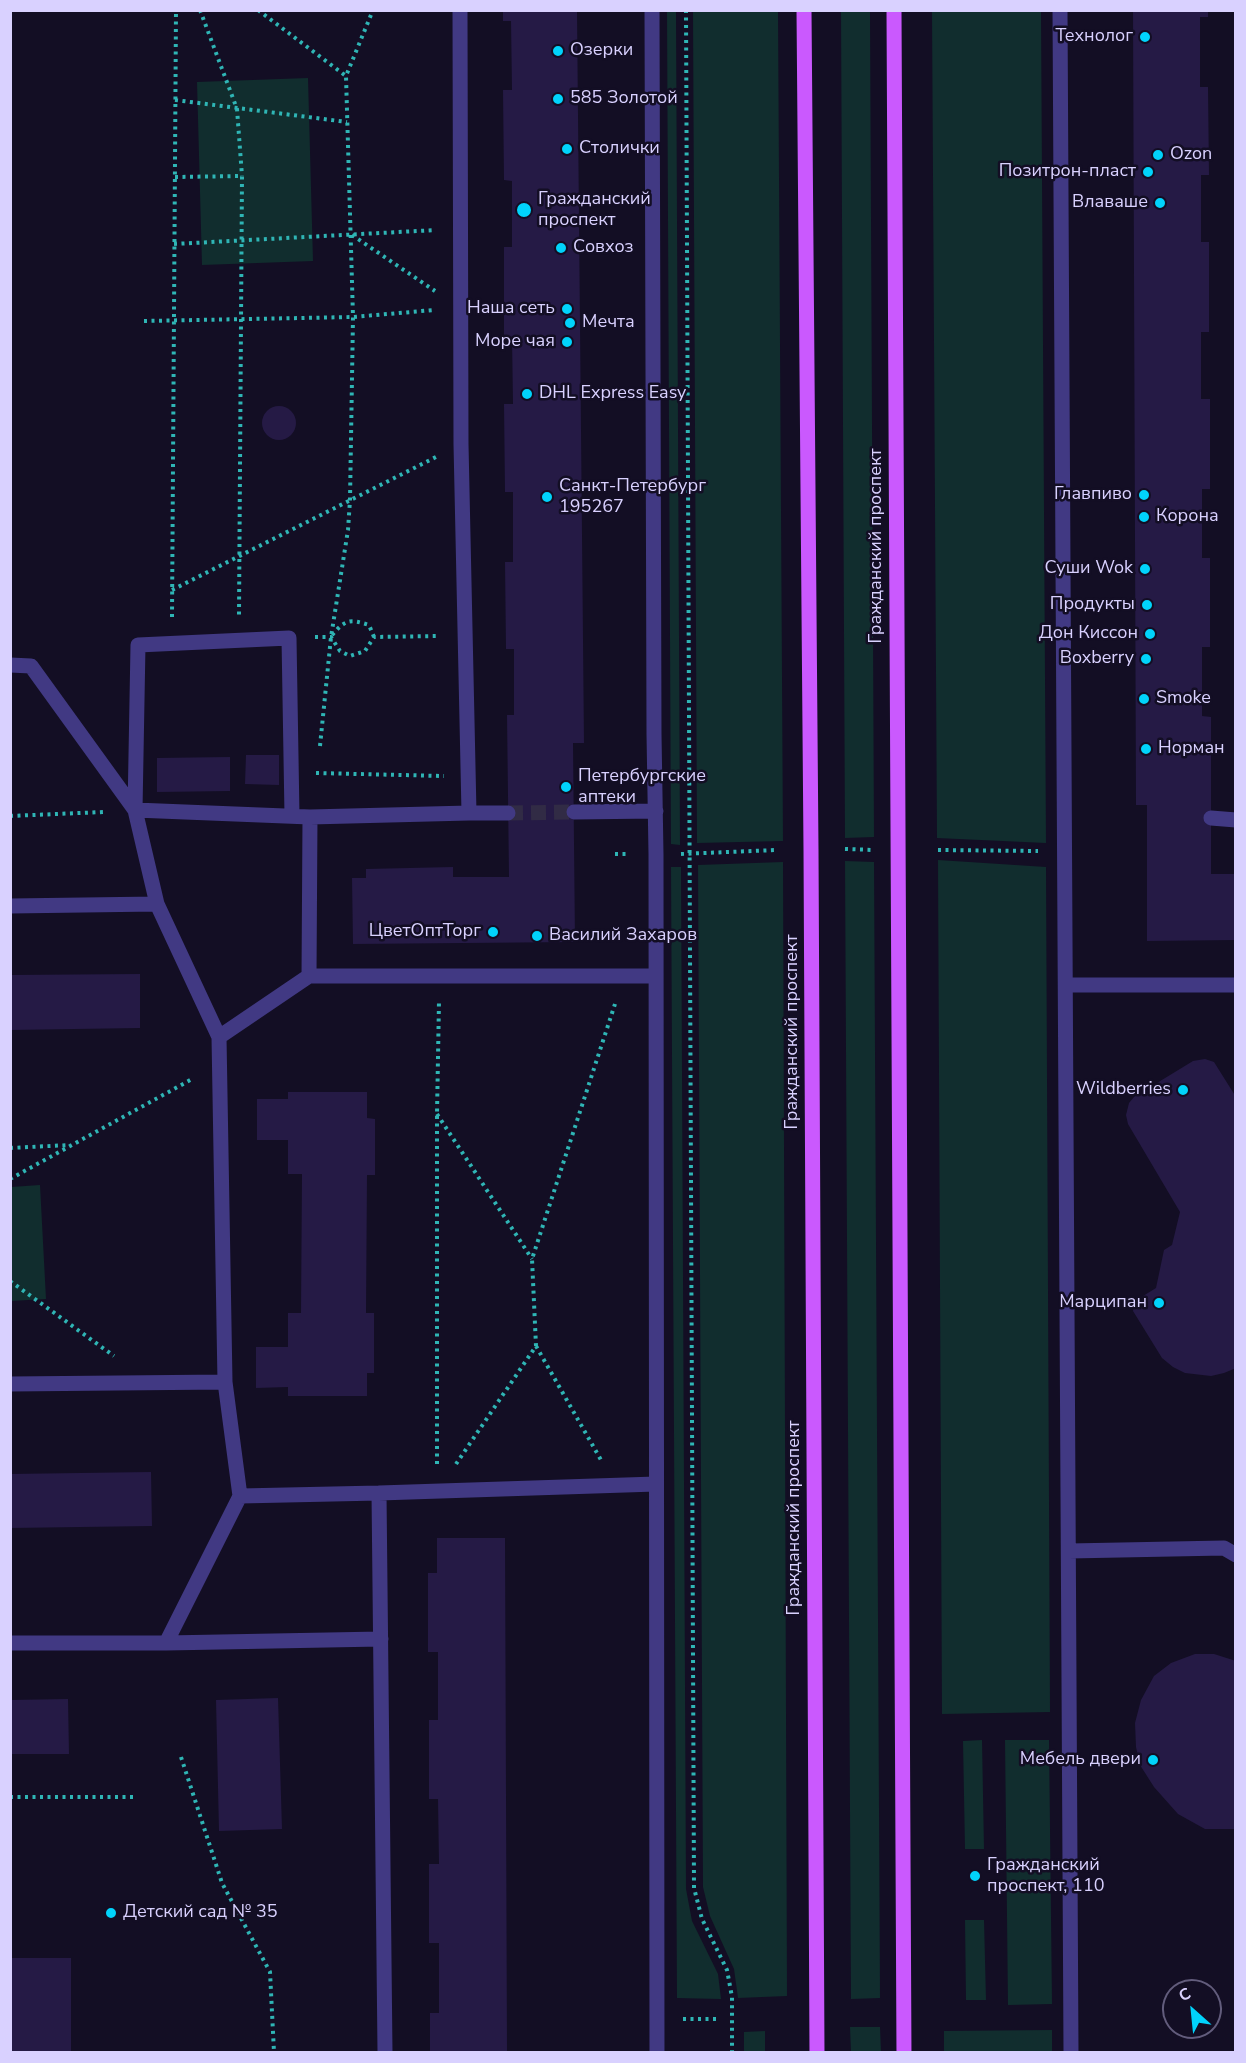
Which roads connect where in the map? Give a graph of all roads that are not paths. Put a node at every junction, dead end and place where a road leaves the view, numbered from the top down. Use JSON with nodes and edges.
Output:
{"nodes":[{"id":1,"x":460,"y":10,"type":"edge"},
{"id":2,"x":652,"y":10,"type":"edge"},
{"id":3,"x":804,"y":10,"type":"edge"},
{"id":4,"x":894,"y":10,"type":"edge"},
{"id":5,"x":1060,"y":10,"type":"edge"},
{"id":6,"x":10,"y":665,"type":"edge"},
{"id":7,"x":135,"y":810,"type":"junction"},
{"id":8,"x":656,"y":811,"type":"junction"},
{"id":9,"x":574,"y":812,"type":"tunnel mouth"},
{"id":10,"x":469,"y":813,"type":"junction"},
{"id":11,"x":508,"y":813,"type":"tunnel mouth"},
{"id":12,"x":292,"y":816,"type":"junction"},
{"id":13,"x":310,"y":817,"type":"junction"},
{"id":14,"x":1211,"y":818,"type":"dead end"},
{"id":15,"x":1236,"y":820,"type":"edge"},
{"id":16,"x":157,"y":904,"type":"junction"},
{"id":17,"x":10,"y":906,"type":"edge"},
{"id":18,"x":309,"y":976,"type":"junction"},
{"id":19,"x":655,"y":976,"type":"junction"},
{"id":20,"x":1066,"y":985,"type":"junction"},
{"id":21,"x":1236,"y":985,"type":"edge"},
{"id":22,"x":219,"y":1037,"type":"junction"},
{"id":23,"x":225,"y":1382,"type":"junction"},
{"id":24,"x":10,"y":1384,"type":"edge"},
{"id":25,"x":656,"y":1484,"type":"junction"},
{"id":26,"x":379,"y":1493,"type":"junction"},
{"id":27,"x":240,"y":1496,"type":"junction"},
{"id":28,"x":1069,"y":1551,"type":"junction"},
{"id":29,"x":1236,"y":1555,"type":"edge"},
{"id":30,"x":381,"y":1640,"type":"junction"},
{"id":31,"x":10,"y":1643,"type":"edge"},
{"id":32,"x":166,"y":1643,"type":"junction"},
{"id":33,"x":385,"y":2052,"type":"edge"},
{"id":34,"x":657,"y":2052,"type":"edge"},
{"id":35,"x":817,"y":2052,"type":"edge"},
{"id":36,"x":904,"y":2052,"type":"edge"},
{"id":37,"x":1071,"y":2052,"type":"edge"}],
"edges":[{"from":1,"to":10,"type":"street"},
{"from":2,"to":8,"type":"street"},
{"from":3,"to":35,"type":"main road","name":"Гражданский проспект"},
{"from":4,"to":36,"type":"main road","name":"Гражданский проспект"},
{"from":5,"to":20,"type":"street"},
{"from":6,"to":7,"type":"street"},
{"from":7,"to":12,"type":"street"},
{"from":7,"to":12,"type":"street"},
{"from":7,"to":16,"type":"street"},
{"from":8,"to":9,"type":"street"},
{"from":8,"to":19,"type":"street"},
{"from":10,"to":11,"type":"street"},
{"from":10,"to":13,"type":"street"},
{"from":12,"to":13,"type":"street"},
{"from":13,"to":18,"type":"street"},
{"from":14,"to":15,"type":"street"},
{"from":16,"to":17,"type":"street"},
{"from":16,"to":22,"type":"street"},
{"from":18,"to":19,"type":"street"},
{"from":18,"to":22,"type":"street"},
{"from":19,"to":25,"type":"street"},
{"from":20,"to":21,"type":"street"},
{"from":20,"to":28,"type":"street"},
{"from":22,"to":23,"type":"street"},
{"from":23,"to":24,"type":"street"},
{"from":23,"to":27,"type":"street"},
{"from":25,"to":26,"type":"street"},
{"from":25,"to":34,"type":"street"},
{"from":26,"to":27,"type":"street"},
{"from":26,"to":30,"type":"street"},
{"from":27,"to":32,"type":"street"},
{"from":28,"to":29,"type":"street"},
{"from":28,"to":37,"type":"street"},
{"from":30,"to":32,"type":"street"},
{"from":30,"to":33,"type":"street"},
{"from":31,"to":32,"type":"street"}]}
